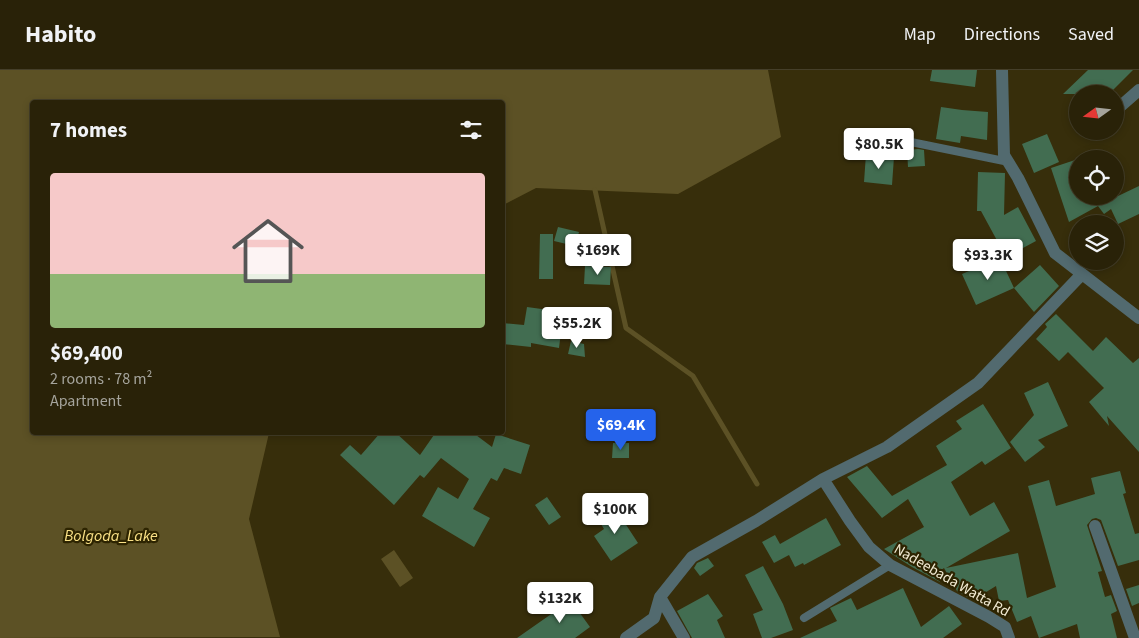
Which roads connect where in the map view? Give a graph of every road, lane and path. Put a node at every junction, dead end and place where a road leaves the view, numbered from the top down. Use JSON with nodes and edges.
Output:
{"nodes":[{"id":1,"x":1002,"y":70,"type":"edge"},
{"id":2,"x":1139,"y":90,"type":"edge"},
{"id":3,"x":1124,"y":103,"type":"edge"},
{"id":4,"x":906,"y":141,"type":"dead end"},
{"id":5,"x":1009,"y":162,"type":"junction"},
{"id":6,"x":1082,"y":274,"type":"junction"},
{"id":7,"x":1139,"y":318,"type":"edge"},
{"id":8,"x":823,"y":479,"type":"junction"},
{"id":9,"x":1095,"y":526,"type":"dead end"},
{"id":10,"x":890,"y":565,"type":"junction"},
{"id":11,"x":660,"y":597,"type":"junction"},
{"id":12,"x":804,"y":618,"type":"dead end"},
{"id":13,"x":626,"y":638,"type":"edge"},
{"id":14,"x":684,"y":638,"type":"edge"},
{"id":15,"x":1009,"y":638,"type":"edge"},
{"id":16,"x":1135,"y":638,"type":"edge"}],
"edges":[{"from":1,"to":5,"type":"street"},
{"from":2,"to":3,"type":"street"},
{"from":4,"to":5,"type":"lane"},
{"from":5,"to":6,"type":"street"},
{"from":6,"to":7,"type":"street"},
{"from":6,"to":8,"type":"street"},
{"from":8,"to":10,"type":"street","name":"Nadeebada Watta Rd"},
{"from":8,"to":11,"type":"street"},
{"from":9,"to":16,"type":"street"},
{"from":10,"to":12,"type":"lane"},
{"from":10,"to":15,"type":"street","name":"Nadeebada Watta Rd"},
{"from":11,"to":13,"type":"street"},
{"from":11,"to":14,"type":"street"}]}
